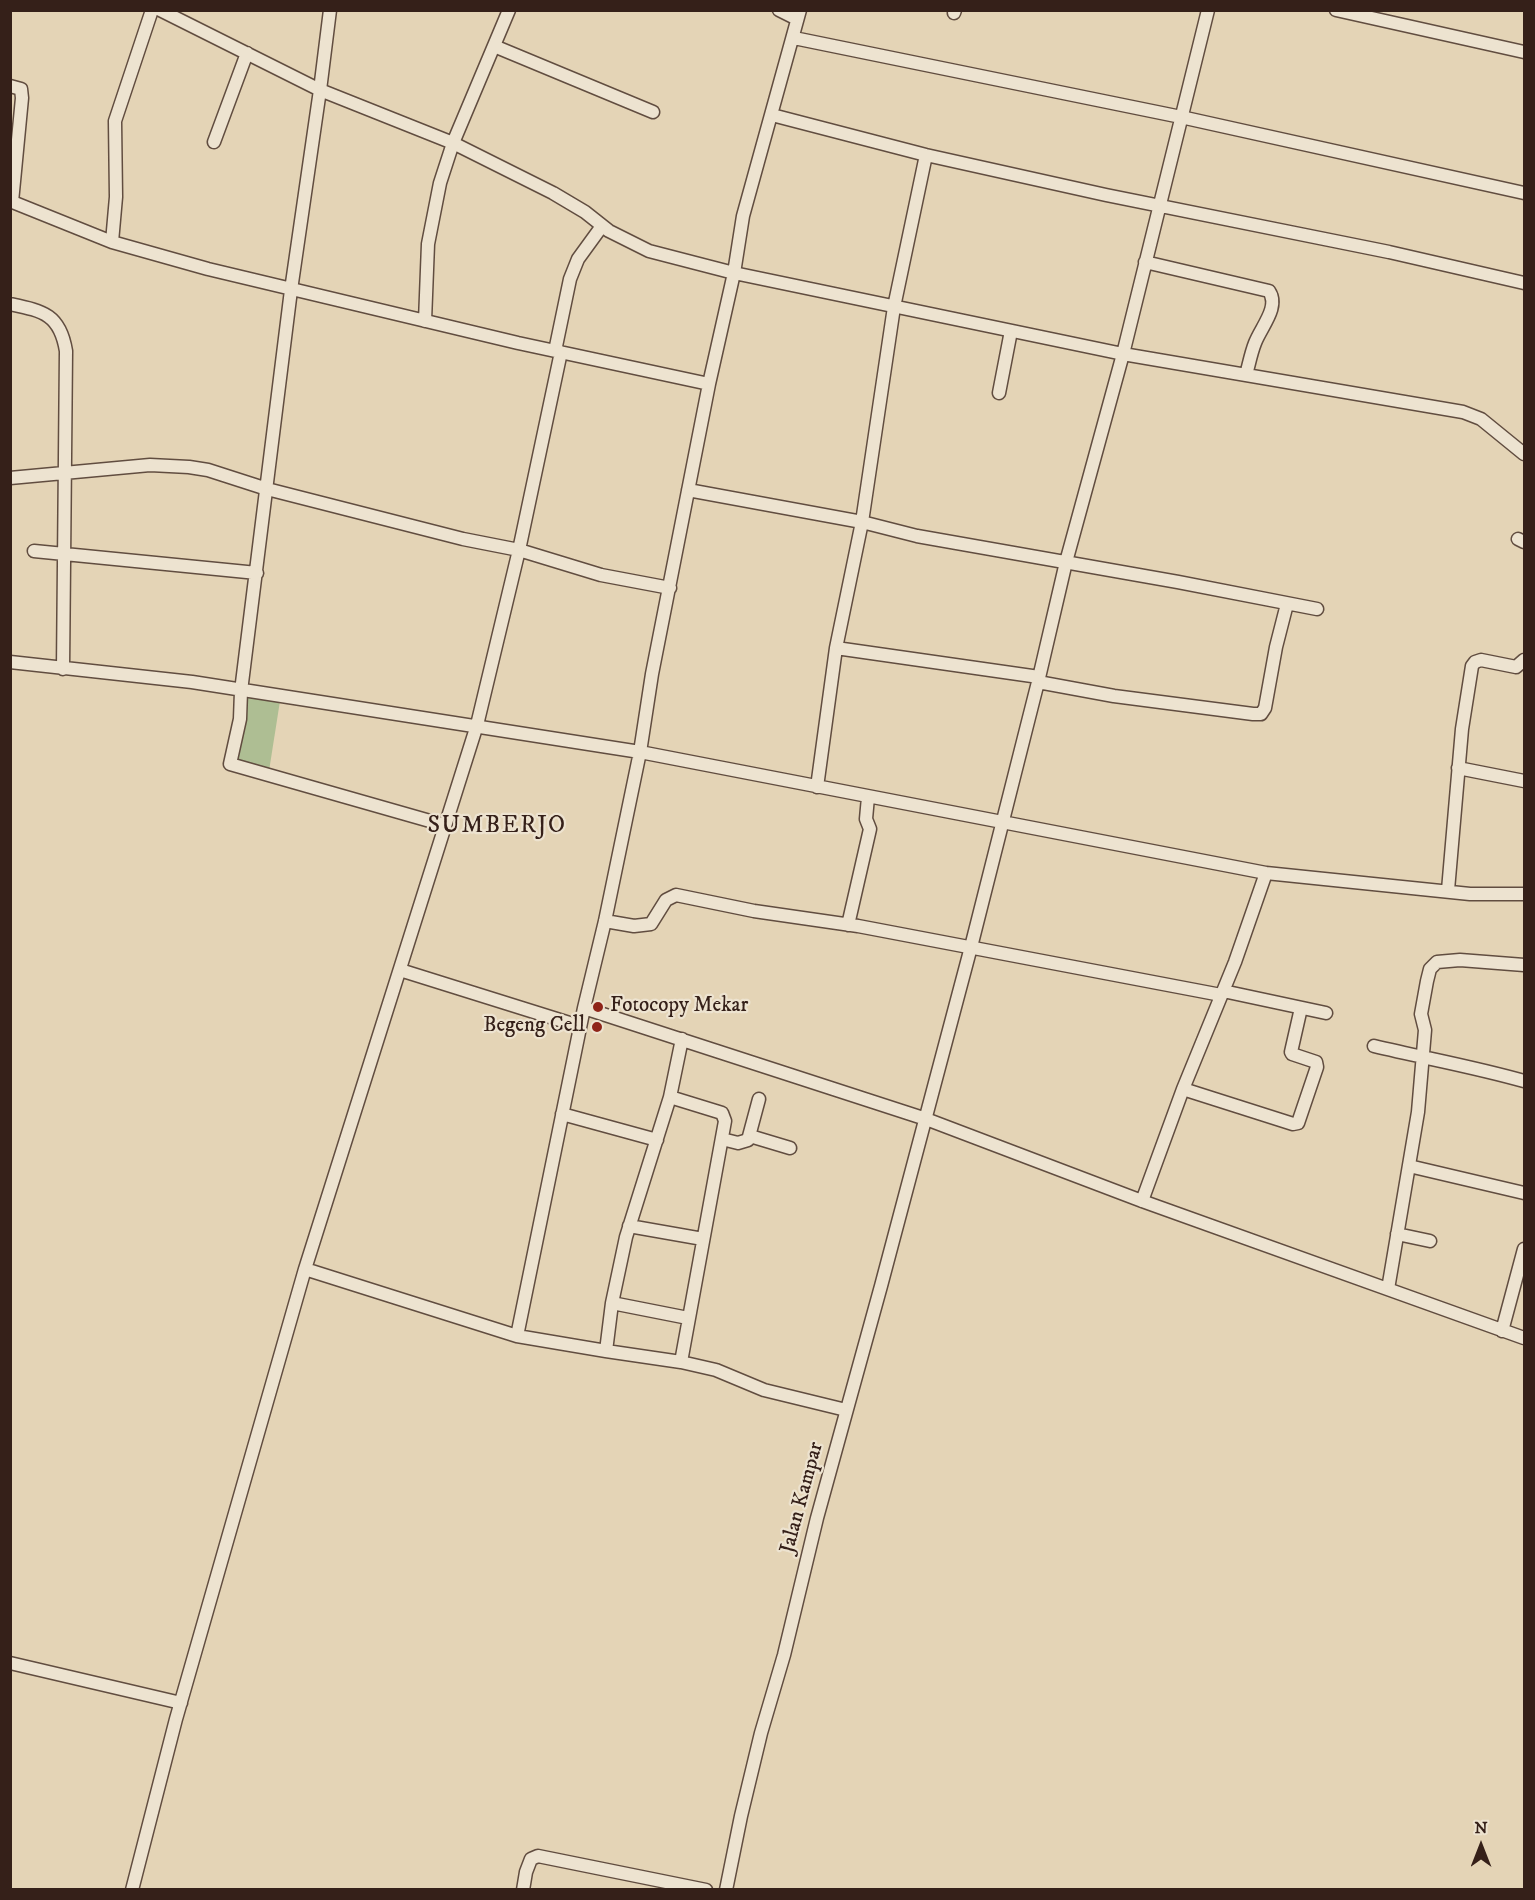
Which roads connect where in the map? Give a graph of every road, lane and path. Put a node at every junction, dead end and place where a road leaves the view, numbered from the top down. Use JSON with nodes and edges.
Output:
{"nodes":[{"id":1,"x":152,"y":10,"type":"edge"},
{"id":2,"x":160,"y":10,"type":"edge"},
{"id":3,"x":330,"y":10,"type":"edge"},
{"id":4,"x":508,"y":10,"type":"edge"},
{"id":5,"x":779,"y":10,"type":"edge"},
{"id":6,"x":1208,"y":10,"type":"edge"},
{"id":7,"x":1335,"y":10,"type":"edge"},
{"id":8,"x":799,"y":15,"type":"edge"},
{"id":9,"x":794,"y":38,"type":"junction"},
{"id":10,"x":494,"y":46,"type":"junction"},
{"id":11,"x":1524,"y":52,"type":"edge"},
{"id":12,"x":247,"y":53,"type":"junction"},
{"id":13,"x":10,"y":86,"type":"edge"},
{"id":14,"x":320,"y":90,"type":"junction"},
{"id":15,"x":653,"y":112,"type":"dead end"},
{"id":16,"x":772,"y":115,"type":"junction"},
{"id":17,"x":1181,"y":117,"type":"junction"},
{"id":18,"x":214,"y":142,"type":"dead end"},
{"id":19,"x":453,"y":143,"type":"junction"},
{"id":20,"x":927,"y":155,"type":"junction"},
{"id":21,"x":1524,"y":193,"type":"edge"},
{"id":22,"x":11,"y":202,"type":"edge"},
{"id":23,"x":1159,"y":204,"type":"junction"},
{"id":24,"x":605,"y":228,"type":"junction"},
{"id":25,"x":112,"y":242,"type":"junction"},
{"id":26,"x":1145,"y":262,"type":"junction"},
{"id":27,"x":734,"y":273,"type":"junction"},
{"id":28,"x":1524,"y":283,"type":"edge"},
{"id":29,"x":291,"y":290,"type":"junction"},
{"id":30,"x":10,"y":304,"type":"edge"},
{"id":31,"x":894,"y":307,"type":"junction"},
{"id":32,"x":425,"y":321,"type":"junction"},
{"id":33,"x":1011,"y":331,"type":"junction"},
{"id":34,"x":558,"y":351,"type":"junction"},
{"id":35,"x":1123,"y":354,"type":"junction"},
{"id":36,"x":1246,"y":375,"type":"junction"},
{"id":37,"x":709,"y":384,"type":"junction"},
{"id":38,"x":999,"y":393,"type":"dead end"},
{"id":39,"x":1524,"y":454,"type":"edge"},
{"id":40,"x":66,"y":473,"type":"junction"},
{"id":41,"x":10,"y":478,"type":"edge"},
{"id":42,"x":267,"y":489,"type":"junction"},
{"id":43,"x":688,"y":490,"type":"junction"},
{"id":44,"x":862,"y":522,"type":"junction"},
{"id":45,"x":519,"y":550,"type":"junction"},
{"id":46,"x":34,"y":551,"type":"dead end"},
{"id":47,"x":64,"y":554,"type":"junction"},
{"id":48,"x":1066,"y":562,"type":"junction"},
{"id":49,"x":257,"y":573,"type":"junction"},
{"id":50,"x":670,"y":588,"type":"junction"},
{"id":51,"x":1287,"y":604,"type":"junction"},
{"id":52,"x":1317,"y":609,"type":"dead end"},
{"id":53,"x":836,"y":648,"type":"junction"},
{"id":54,"x":1524,"y":660,"type":"edge"},
{"id":55,"x":10,"y":662,"type":"edge"},
{"id":56,"x":63,"y":669,"type":"junction"},
{"id":57,"x":1038,"y":680,"type":"junction"},
{"id":58,"x":241,"y":691,"type":"junction"},
{"id":59,"x":477,"y":726,"type":"junction"},
{"id":60,"x":640,"y":752,"type":"junction"},
{"id":61,"x":1458,"y":768,"type":"junction"},
{"id":62,"x":1524,"y":782,"type":"edge"},
{"id":63,"x":817,"y":787,"type":"junction"},
{"id":64,"x":868,"y":797,"type":"junction"},
{"id":65,"x":1003,"y":824,"type":"junction"},
{"id":66,"x":444,"y":825,"type":"junction"},
{"id":67,"x":1266,"y":873,"type":"junction"},
{"id":68,"x":1448,"y":890,"type":"junction"},
{"id":69,"x":1524,"y":894,"type":"edge"},
{"id":70,"x":605,"y":921,"type":"junction"},
{"id":71,"x":848,"y":925,"type":"junction"},
{"id":72,"x":971,"y":947,"type":"junction"},
{"id":73,"x":1524,"y":965,"type":"edge"},
{"id":74,"x":400,"y":970,"type":"junction"},
{"id":75,"x":1219,"y":993,"type":"junction"},
{"id":76,"x":584,"y":1008,"type":"junction"},
{"id":77,"x":1301,"y":1008,"type":"junction"},
{"id":78,"x":1326,"y":1013,"type":"dead end"},
{"id":79,"x":579,"y":1026,"type":"junction"},
{"id":80,"x":682,"y":1039,"type":"junction"},
{"id":81,"x":1374,"y":1046,"type":"dead end"},
{"id":82,"x":1422,"y":1058,"type":"junction"},
{"id":83,"x":1524,"y":1081,"type":"edge"},
{"id":84,"x":1183,"y":1089,"type":"junction"},
{"id":85,"x":670,"y":1097,"type":"junction"},
{"id":86,"x":759,"y":1099,"type":"dead end"},
{"id":87,"x":562,"y":1114,"type":"junction"},
{"id":88,"x":926,"y":1119,"type":"junction"},
{"id":89,"x":750,"y":1136,"type":"junction"},
{"id":90,"x":722,"y":1139,"type":"junction"},
{"id":91,"x":657,"y":1140,"type":"junction"},
{"id":92,"x":790,"y":1148,"type":"dead end"},
{"id":93,"x":1409,"y":1166,"type":"junction"},
{"id":94,"x":1524,"y":1193,"type":"edge"},
{"id":95,"x":1142,"y":1201,"type":"junction"},
{"id":96,"x":629,"y":1226,"type":"junction"},
{"id":97,"x":1397,"y":1234,"type":"junction"},
{"id":98,"x":703,"y":1239,"type":"junction"},
{"id":99,"x":1430,"y":1241,"type":"dead end"},
{"id":100,"x":1524,"y":1249,"type":"edge"},
{"id":101,"x":305,"y":1269,"type":"junction"},
{"id":102,"x":1388,"y":1288,"type":"junction"},
{"id":103,"x":612,"y":1303,"type":"junction"},
{"id":104,"x":688,"y":1318,"type":"junction"},
{"id":105,"x":1502,"y":1331,"type":"junction"},
{"id":106,"x":517,"y":1336,"type":"junction"},
{"id":107,"x":1524,"y":1338,"type":"edge"},
{"id":108,"x":606,"y":1352,"type":"junction"},
{"id":109,"x":681,"y":1362,"type":"junction"},
{"id":110,"x":846,"y":1410,"type":"junction"},
{"id":111,"x":10,"y":1663,"type":"edge"},
{"id":112,"x":181,"y":1703,"type":"junction"},
{"id":113,"x":132,"y":1890,"type":"edge"},
{"id":114,"x":523,"y":1890,"type":"edge"},
{"id":115,"x":706,"y":1890,"type":"edge"},
{"id":116,"x":726,"y":1890,"type":"edge"}],
"edges":[{"from":1,"to":25,"type":"street"},
{"from":2,"to":12,"type":"street"},
{"from":3,"to":14,"type":"street"},
{"from":4,"to":10,"type":"street"},
{"from":5,"to":8,"type":"street"},
{"from":6,"to":17,"type":"street","name":"Jalan Kampar"},
{"from":7,"to":11,"type":"street"},
{"from":8,"to":9,"type":"street"},
{"from":9,"to":16,"type":"street"},
{"from":9,"to":17,"type":"street"},
{"from":10,"to":15,"type":"street"},
{"from":10,"to":19,"type":"street"},
{"from":12,"to":14,"type":"street"},
{"from":12,"to":18,"type":"street"},
{"from":13,"to":22,"type":"street"},
{"from":14,"to":19,"type":"street"},
{"from":14,"to":29,"type":"street"},
{"from":16,"to":20,"type":"street"},
{"from":16,"to":27,"type":"street"},
{"from":17,"to":21,"type":"street"},
{"from":17,"to":23,"type":"street","name":"Jalan Kampar"},
{"from":19,"to":24,"type":"street"},
{"from":19,"to":32,"type":"street"},
{"from":20,"to":23,"type":"street"},
{"from":20,"to":31,"type":"street"},
{"from":22,"to":25,"type":"street"},
{"from":23,"to":26,"type":"street","name":"Jalan Kampar"},
{"from":23,"to":28,"type":"street"},
{"from":24,"to":27,"type":"street"},
{"from":24,"to":34,"type":"street"},
{"from":25,"to":29,"type":"street"},
{"from":26,"to":35,"type":"street","name":"Jalan Kampar"},
{"from":26,"to":36,"type":"street"},
{"from":27,"to":31,"type":"street"},
{"from":27,"to":37,"type":"street"},
{"from":29,"to":32,"type":"street"},
{"from":29,"to":42,"type":"street"},
{"from":30,"to":40,"type":"street"},
{"from":31,"to":33,"type":"street"},
{"from":31,"to":44,"type":"street"},
{"from":32,"to":34,"type":"street"},
{"from":33,"to":35,"type":"street"},
{"from":33,"to":38,"type":"street"},
{"from":34,"to":37,"type":"street"},
{"from":34,"to":45,"type":"street"},
{"from":35,"to":36,"type":"street"},
{"from":35,"to":48,"type":"street","name":"Jalan Kampar"},
{"from":36,"to":39,"type":"street"},
{"from":37,"to":43,"type":"street"},
{"from":40,"to":41,"type":"street"},
{"from":40,"to":42,"type":"street"},
{"from":40,"to":47,"type":"street"},
{"from":42,"to":45,"type":"street"},
{"from":42,"to":49,"type":"street"},
{"from":43,"to":44,"type":"street"},
{"from":43,"to":50,"type":"street"},
{"from":44,"to":48,"type":"street"},
{"from":44,"to":53,"type":"street"},
{"from":45,"to":50,"type":"street"},
{"from":45,"to":59,"type":"street"},
{"from":46,"to":47,"type":"street"},
{"from":47,"to":49,"type":"street"},
{"from":47,"to":56,"type":"street"},
{"from":48,"to":51,"type":"street"},
{"from":48,"to":57,"type":"street","name":"Jalan Kampar"},
{"from":49,"to":58,"type":"street"},
{"from":50,"to":60,"type":"street"},
{"from":51,"to":52,"type":"street"},
{"from":51,"to":57,"type":"street"},
{"from":53,"to":57,"type":"street"},
{"from":53,"to":63,"type":"street"},
{"from":54,"to":61,"type":"street"},
{"from":55,"to":56,"type":"street"},
{"from":56,"to":58,"type":"street"},
{"from":57,"to":65,"type":"street","name":"Jalan Kampar"},
{"from":58,"to":59,"type":"street"},
{"from":58,"to":66,"type":"street"},
{"from":59,"to":60,"type":"street"},
{"from":59,"to":66,"type":"street"},
{"from":60,"to":63,"type":"street"},
{"from":60,"to":70,"type":"street"},
{"from":61,"to":62,"type":"street"},
{"from":61,"to":68,"type":"street"},
{"from":63,"to":64,"type":"street"},
{"from":64,"to":65,"type":"street"},
{"from":64,"to":71,"type":"street"},
{"from":65,"to":67,"type":"street"},
{"from":65,"to":72,"type":"street","name":"Jalan Kampar"},
{"from":66,"to":74,"type":"street"},
{"from":67,"to":68,"type":"street"},
{"from":67,"to":75,"type":"street"},
{"from":68,"to":69,"type":"street"},
{"from":70,"to":71,"type":"street"},
{"from":70,"to":76,"type":"street"},
{"from":71,"to":72,"type":"street"},
{"from":72,"to":75,"type":"street"},
{"from":72,"to":88,"type":"street","name":"Jalan Kampar"},
{"from":73,"to":82,"type":"street"},
{"from":74,"to":79,"type":"street"},
{"from":74,"to":101,"type":"street"},
{"from":75,"to":77,"type":"street"},
{"from":75,"to":84,"type":"street"},
{"from":76,"to":79,"type":"street"},
{"from":76,"to":80,"type":"street"},
{"from":77,"to":78,"type":"street"},
{"from":77,"to":84,"type":"street"},
{"from":79,"to":87,"type":"street"},
{"from":80,"to":85,"type":"street"},
{"from":80,"to":88,"type":"street"},
{"from":81,"to":82,"type":"street"},
{"from":82,"to":83,"type":"street"},
{"from":82,"to":93,"type":"street"},
{"from":84,"to":95,"type":"street"},
{"from":85,"to":90,"type":"street"},
{"from":85,"to":91,"type":"street"},
{"from":86,"to":89,"type":"street"},
{"from":87,"to":91,"type":"street"},
{"from":87,"to":106,"type":"street"},
{"from":88,"to":95,"type":"street"},
{"from":88,"to":110,"type":"street","name":"Jalan Kampar"},
{"from":89,"to":90,"type":"street"},
{"from":89,"to":92,"type":"street"},
{"from":90,"to":98,"type":"street"},
{"from":91,"to":96,"type":"street"},
{"from":93,"to":94,"type":"street"},
{"from":93,"to":97,"type":"street"},
{"from":95,"to":102,"type":"street"},
{"from":96,"to":98,"type":"street"},
{"from":96,"to":103,"type":"street"},
{"from":97,"to":99,"type":"street"},
{"from":97,"to":102,"type":"street"},
{"from":98,"to":104,"type":"street"},
{"from":100,"to":105,"type":"street"},
{"from":101,"to":106,"type":"street"},
{"from":101,"to":112,"type":"street"},
{"from":102,"to":105,"type":"street"},
{"from":103,"to":104,"type":"street"},
{"from":103,"to":108,"type":"street"},
{"from":104,"to":109,"type":"street"},
{"from":105,"to":107,"type":"street"},
{"from":106,"to":108,"type":"street"},
{"from":108,"to":109,"type":"street"},
{"from":109,"to":110,"type":"street"},
{"from":110,"to":116,"type":"street","name":"Jalan Kampar"},
{"from":111,"to":112,"type":"street"},
{"from":112,"to":113,"type":"street"},
{"from":114,"to":115,"type":"street"}]}
